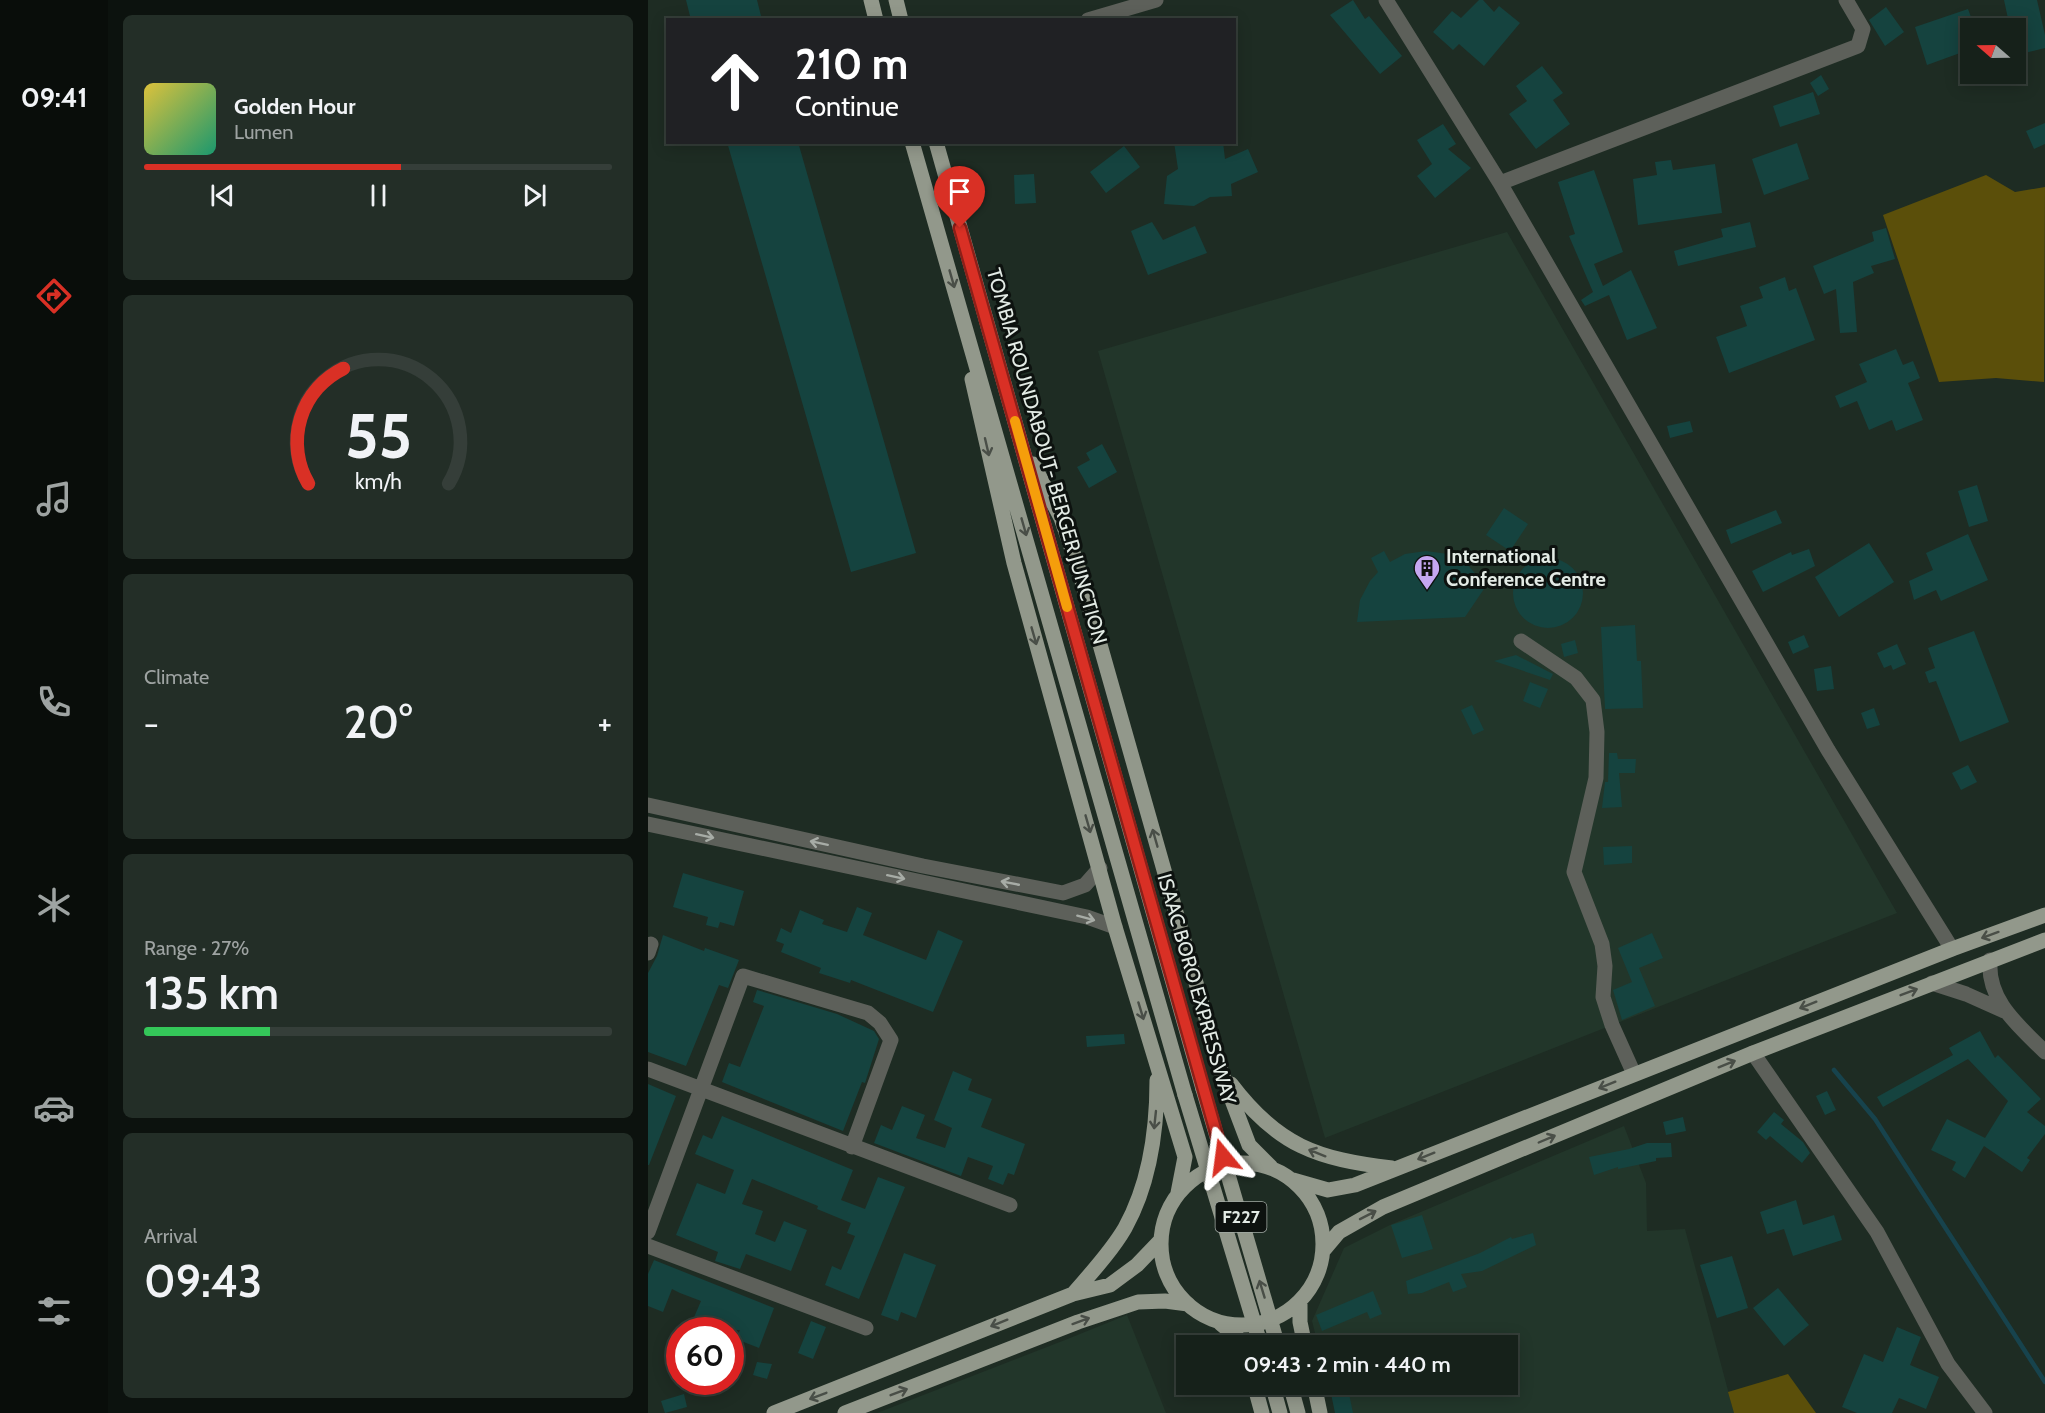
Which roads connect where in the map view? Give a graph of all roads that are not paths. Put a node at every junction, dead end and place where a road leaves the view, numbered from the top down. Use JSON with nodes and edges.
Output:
{"nodes":[{"id":1,"x":871,"y":0,"type":"edge"},
{"id":2,"x":896,"y":0,"type":"edge"},
{"id":3,"x":1156,"y":0,"type":"edge"},
{"id":4,"x":1386,"y":0,"type":"edge"},
{"id":5,"x":1846,"y":0,"type":"edge"},
{"id":6,"x":876,"y":18,"type":"edge"},
{"id":7,"x":900,"y":18,"type":"edge"},
{"id":8,"x":1095,"y":18,"type":"edge"},
{"id":9,"x":913,"y":144,"type":"edge"},
{"id":10,"x":937,"y":144,"type":"edge"},
{"id":11,"x":1500,"y":183,"type":"junction"},
{"id":12,"x":972,"y":349,"type":"junction"},
{"id":13,"x":1021,"y":444,"type":"junction"},
{"id":14,"x":1521,"y":641,"type":"dead end"},
{"id":15,"x":1097,"y":711,"type":"joint"},
{"id":16,"x":648,"y":805,"type":"edge"},
{"id":17,"x":648,"y":824,"type":"edge"},
{"id":18,"x":1100,"y":868,"type":"junction"},
{"id":19,"x":2045,"y":915,"type":"edge"},
{"id":20,"x":1115,"y":927,"type":"junction"},
{"id":21,"x":2045,"y":940,"type":"edge"},
{"id":22,"x":1952,"y":949,"type":"junction"},
{"id":23,"x":1990,"y":960,"type":"junction"},
{"id":24,"x":1932,"y":983,"type":"junction"},
{"id":25,"x":2004,"y":1011,"type":"junction"},
{"id":26,"x":2045,"y":1052,"type":"edge"},
{"id":27,"x":1753,"y":1053,"type":"junction"},
{"id":28,"x":1157,"y":1062,"type":"junction"},
{"id":29,"x":648,"y":1069,"type":"edge"},
{"id":30,"x":1221,"y":1071,"type":"junction"},
{"id":31,"x":1634,"y":1074,"type":"junction"},
{"id":32,"x":701,"y":1089,"type":"junction"},
{"id":33,"x":852,"y":1147,"type":"junction"},
{"id":34,"x":1271,"y":1167,"type":"junction"},
{"id":35,"x":1395,"y":1168,"type":"junction"},
{"id":36,"x":1293,"y":1180,"type":"junction"},
{"id":37,"x":1178,"y":1193,"type":"junction"},
{"id":38,"x":1010,"y":1204,"type":"dead end"},
{"id":39,"x":648,"y":1232,"type":"edge"},
{"id":40,"x":1160,"y":1241,"type":"junction"},
{"id":41,"x":648,"y":1246,"type":"edge"},
{"id":42,"x":1323,"y":1251,"type":"junction"},
{"id":43,"x":1073,"y":1294,"type":"junction"},
{"id":44,"x":1299,"y":1302,"type":"junction"},
{"id":45,"x":1188,"y":1304,"type":"junction"},
{"id":46,"x":1221,"y":1324,"type":"junction"},
{"id":47,"x":866,"y":1328,"type":"dead end"},
{"id":48,"x":1234,"y":1335,"type":"edge"},
{"id":49,"x":1258,"y":1335,"type":"edge"},
{"id":50,"x":1275,"y":1335,"type":"edge"},
{"id":51,"x":1303,"y":1335,"type":"edge"},
{"id":52,"x":1257,"y":1395,"type":"edge"},
{"id":53,"x":1275,"y":1395,"type":"edge"},
{"id":54,"x":1292,"y":1395,"type":"edge"},
{"id":55,"x":1316,"y":1395,"type":"edge"},
{"id":56,"x":774,"y":1413,"type":"edge"},
{"id":57,"x":845,"y":1413,"type":"edge"},
{"id":58,"x":1262,"y":1413,"type":"edge"},
{"id":59,"x":1280,"y":1413,"type":"edge"},
{"id":60,"x":1298,"y":1413,"type":"edge"},
{"id":61,"x":1320,"y":1413,"type":"edge"},
{"id":62,"x":1985,"y":1413,"type":"edge"}],
"edges":[{"from":1,"to":6,"type":"main road"},
{"from":2,"to":7,"type":"main road"},
{"from":3,"to":8,"type":"street"},
{"from":4,"to":11,"type":"street"},
{"from":5,"to":11,"type":"street"},
{"from":9,"to":12,"type":"main road","number":"F227","one_way":true},
{"from":10,"to":13,"type":"main road","name":"TOMBIA ROUNDABOUT- BERGER JUNCTION","number":"F227"},
{"from":11,"to":22,"type":"street"},
{"from":12,"to":18,"type":"main road","one_way":true},
{"from":12,"to":49,"type":"main road","name":"ISAAC BORO EXPRESSWAY","number":"F227","one_way":true,"bridge":true},
{"from":13,"to":15,"type":"main road","name":"TOMBIA ROUNDABOUT- BERGER JUNCTION","number":"F227"},
{"from":30,"to":13,"type":"main road","one_way":true},
{"from":14,"to":31,"type":"street"},
{"from":50,"to":15,"type":"main road","name":"ISAAC BORO EXPRESSWAY","number":"F227","one_way":true,"bridge":true},
{"from":18,"to":16,"type":"street","one_way":true},
{"from":17,"to":20,"type":"street","one_way":true},
{"from":18,"to":20,"type":"main road"},
{"from":19,"to":22,"type":"main road","one_way":true},
{"from":20,"to":28,"type":"main road","one_way":true},
{"from":21,"to":23,"type":"main road"},
{"from":22,"to":31,"type":"main road","one_way":true},
{"from":23,"to":24,"type":"main road"},
{"from":23,"to":25,"type":"street"},
{"from":24,"to":25,"type":"street"},
{"from":27,"to":24,"type":"main road","one_way":true},
{"from":25,"to":26,"type":"street"},
{"from":42,"to":27,"type":"main road","one_way":true},
{"from":27,"to":62,"type":"street"},
{"from":28,"to":37,"type":"main road"},
{"from":28,"to":43,"type":"main road","one_way":true},
{"from":29,"to":32,"type":"street"},
{"from":30,"to":34,"type":"main road"},
{"from":35,"to":30,"type":"main road","one_way":true},
{"from":31,"to":35,"type":"main road","one_way":true},
{"from":32,"to":33,"type":"street"},
{"from":32,"to":33,"type":"street"},
{"from":32,"to":39,"type":"street"},
{"from":33,"to":38,"type":"street"},
{"from":34,"to":36,"type":"main road"},
{"from":34,"to":37,"type":"main road"},
{"from":35,"to":36,"type":"main road"},
{"from":36,"to":42,"type":"main road"},
{"from":37,"to":40,"type":"main road"},
{"from":40,"to":43,"type":"main road"},
{"from":40,"to":45,"type":"main road"},
{"from":41,"to":47,"type":"street"},
{"from":42,"to":44,"type":"main road"},
{"from":43,"to":56,"type":"main road","one_way":true},
{"from":44,"to":46,"type":"main road"},
{"from":44,"to":51,"type":"main road"},
{"from":45,"to":46,"type":"main road"},
{"from":57,"to":45,"type":"main road","one_way":true},
{"from":46,"to":48,"type":"main road"},
{"from":52,"to":58,"type":"main road"},
{"from":53,"to":59,"type":"main road"},
{"from":54,"to":60,"type":"main road"},
{"from":55,"to":61,"type":"main road"}]}
